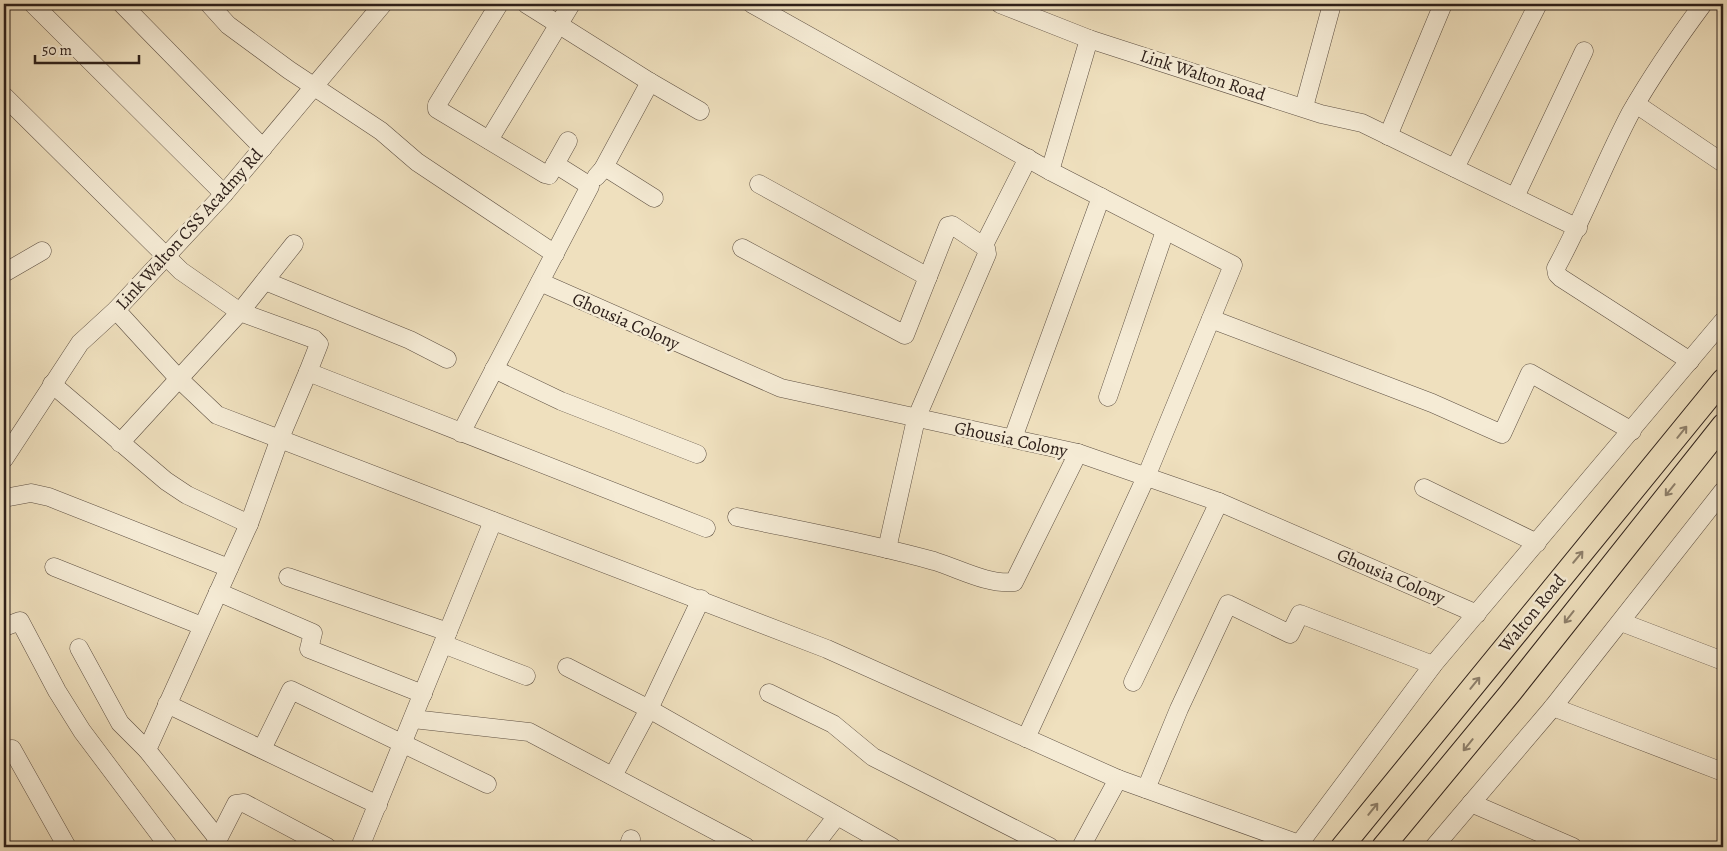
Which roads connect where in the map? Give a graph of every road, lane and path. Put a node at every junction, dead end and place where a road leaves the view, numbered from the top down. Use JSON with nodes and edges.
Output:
{"nodes":[{"id":1,"x":33,"y":4,"type":"edge"},
{"id":2,"x":122,"y":4,"type":"edge"},
{"id":3,"x":209,"y":4,"type":"edge"},
{"id":4,"x":499,"y":4,"type":"edge"},
{"id":5,"x":526,"y":4,"type":"edge"},
{"id":6,"x":571,"y":4,"type":"edge"},
{"id":7,"x":752,"y":4,"type":"edge"},
{"id":8,"x":1000,"y":4,"type":"edge"},
{"id":9,"x":1332,"y":4,"type":"edge"},
{"id":10,"x":1443,"y":4,"type":"edge"},
{"id":11,"x":1538,"y":4,"type":"edge"},
{"id":12,"x":1704,"y":4,"type":"edge"},
{"id":13,"x":373,"y":7,"type":"edge"},
{"id":14,"x":559,"y":25,"type":"junction"},
{"id":15,"x":1089,"y":39,"type":"junction"},
{"id":16,"x":1584,"y":51,"type":"dead end"},
{"id":17,"x":650,"y":82,"type":"junction"},
{"id":18,"x":314,"y":87,"type":"junction"},
{"id":19,"x":4,"y":96,"type":"edge"},
{"id":20,"x":1636,"y":104,"type":"junction"},
{"id":21,"x":1304,"y":108,"type":"junction"},
{"id":22,"x":700,"y":111,"type":"dead end"},
{"id":23,"x":1388,"y":136,"type":"junction"},
{"id":24,"x":489,"y":140,"type":"junction"},
{"id":25,"x":568,"y":141,"type":"dead end"},
{"id":26,"x":263,"y":148,"type":"junction"},
{"id":27,"x":1028,"y":158,"type":"junction"},
{"id":28,"x":1723,"y":163,"type":"edge"},
{"id":29,"x":555,"y":164,"type":"junction"},
{"id":30,"x":1455,"y":168,"type":"junction"},
{"id":31,"x":602,"y":169,"type":"junction"},
{"id":32,"x":1050,"y":171,"type":"junction"},
{"id":33,"x":760,"y":184,"type":"dead end"},
{"id":34,"x":590,"y":186,"type":"junction"},
{"id":35,"x":224,"y":194,"type":"junction"},
{"id":36,"x":1101,"y":197,"type":"junction"},
{"id":37,"x":1515,"y":197,"type":"junction"},
{"id":38,"x":654,"y":198,"type":"dead end"},
{"id":39,"x":1578,"y":228,"type":"junction"},
{"id":40,"x":1166,"y":230,"type":"junction"},
{"id":41,"x":294,"y":244,"type":"dead end"},
{"id":42,"x":984,"y":244,"type":"junction"},
{"id":43,"x":742,"y":248,"type":"dead end"},
{"id":44,"x":42,"y":251,"type":"dead end"},
{"id":45,"x":555,"y":254,"type":"junction"},
{"id":46,"x":165,"y":258,"type":"junction"},
{"id":47,"x":4,"y":273,"type":"edge"},
{"id":48,"x":928,"y":276,"type":"junction"},
{"id":49,"x":264,"y":281,"type":"junction"},
{"id":50,"x":540,"y":282,"type":"junction"},
{"id":51,"x":116,"y":310,"type":"junction"},
{"id":52,"x":240,"y":312,"type":"junction"},
{"id":53,"x":1211,"y":319,"type":"junction"},
{"id":54,"x":1723,"y":321,"type":"edge"},
{"id":55,"x":447,"y":359,"type":"dead end"},
{"id":56,"x":1690,"y":361,"type":"junction"},
{"id":57,"x":494,"y":369,"type":"junction"},
{"id":58,"x":308,"y":372,"type":"junction"},
{"id":59,"x":178,"y":378,"type":"junction"},
{"id":60,"x":1723,"y":380,"type":"edge"},
{"id":61,"x":52,"y":384,"type":"junction"},
{"id":62,"x":1108,"y":397,"type":"dead end"},
{"id":63,"x":916,"y":419,"type":"junction"},
{"id":64,"x":1723,"y":426,"type":"edge"},
{"id":65,"x":1632,"y":431,"type":"junction"},
{"id":66,"x":461,"y":433,"type":"junction"},
{"id":67,"x":280,"y":438,"type":"junction"},
{"id":68,"x":1013,"y":438,"type":"junction"},
{"id":69,"x":120,"y":443,"type":"junction"},
{"id":70,"x":1078,"y":453,"type":"junction"},
{"id":71,"x":697,"y":454,"type":"dead end"},
{"id":72,"x":4,"y":459,"type":"edge"},
{"id":73,"x":1146,"y":477,"type":"junction"},
{"id":74,"x":1424,"y":488,"type":"dead end"},
{"id":75,"x":1722,"y":495,"type":"edge"},
{"id":76,"x":4,"y":498,"type":"edge"},
{"id":77,"x":1219,"y":502,"type":"junction"},
{"id":78,"x":737,"y":517,"type":"dead end"},
{"id":79,"x":493,"y":521,"type":"junction"},
{"id":80,"x":249,"y":524,"type":"junction"},
{"id":81,"x":706,"y":528,"type":"dead end"},
{"id":82,"x":1537,"y":543,"type":"junction"},
{"id":83,"x":887,"y":549,"type":"junction"},
{"id":84,"x":54,"y":567,"type":"dead end"},
{"id":85,"x":229,"y":568,"type":"junction"},
{"id":86,"x":288,"y":577,"type":"dead end"},
{"id":87,"x":218,"y":592,"type":"junction"},
{"id":88,"x":700,"y":599,"type":"junction"},
{"id":89,"x":1477,"y":614,"type":"junction"},
{"id":90,"x":1621,"y":622,"type":"junction"},
{"id":91,"x":202,"y":626,"type":"junction"},
{"id":92,"x":4,"y":627,"type":"edge"},
{"id":93,"x":445,"y":638,"type":"junction"},
{"id":94,"x":80,"y":648,"type":"dead end"},
{"id":95,"x":1723,"y":661,"type":"edge"},
{"id":96,"x":1433,"y":665,"type":"junction"},
{"id":97,"x":567,"y":667,"type":"dead end"},
{"id":98,"x":526,"y":676,"type":"dead end"},
{"id":99,"x":1132,"y":682,"type":"dead end"},
{"id":100,"x":769,"y":693,"type":"dead end"},
{"id":101,"x":423,"y":694,"type":"junction"},
{"id":102,"x":167,"y":704,"type":"junction"},
{"id":103,"x":1553,"y":707,"type":"junction"},
{"id":104,"x":649,"y":709,"type":"junction"},
{"id":105,"x":413,"y":719,"type":"junction"},
{"id":106,"x":1026,"y":738,"type":"junction"},
{"id":107,"x":403,"y":743,"type":"junction"},
{"id":108,"x":12,"y":749,"type":"dead end"},
{"id":109,"x":262,"y":749,"type":"junction"},
{"id":110,"x":147,"y":750,"type":"junction"},
{"id":111,"x":1723,"y":772,"type":"edge"},
{"id":112,"x":613,"y":776,"type":"junction"},
{"id":113,"x":1118,"y":779,"type":"junction"},
{"id":114,"x":487,"y":784,"type":"dead end"},
{"id":115,"x":1146,"y":789,"type":"junction"},
{"id":116,"x":1471,"y":803,"type":"junction"},
{"id":117,"x":378,"y":805,"type":"junction"},
{"id":118,"x":836,"y":816,"type":"junction"},
{"id":119,"x":216,"y":843,"type":"edge"},
{"id":120,"x":1298,"y":846,"type":"edge"},
{"id":121,"x":67,"y":847,"type":"edge"},
{"id":122,"x":169,"y":847,"type":"edge"},
{"id":123,"x":326,"y":847,"type":"edge"},
{"id":124,"x":360,"y":847,"type":"edge"},
{"id":125,"x":746,"y":847,"type":"edge"},
{"id":126,"x":814,"y":847,"type":"edge"},
{"id":127,"x":892,"y":847,"type":"edge"},
{"id":128,"x":1050,"y":847,"type":"edge"},
{"id":129,"x":1081,"y":847,"type":"edge"},
{"id":130,"x":1342,"y":847,"type":"edge"},
{"id":131,"x":1383,"y":847,"type":"edge"},
{"id":132,"x":1434,"y":847,"type":"edge"},
{"id":133,"x":1573,"y":847,"type":"edge"}],
"edges":[{"from":1,"to":35,"type":"street"},
{"from":2,"to":26,"type":"street"},
{"from":3,"to":18,"type":"street"},
{"from":4,"to":24,"type":"street"},
{"from":5,"to":14,"type":"street"},
{"from":6,"to":14,"type":"street"},
{"from":7,"to":27,"type":"street"},
{"from":8,"to":15,"type":"street","name":"Link Walton Road"},
{"from":9,"to":21,"type":"street"},
{"from":10,"to":23,"type":"street"},
{"from":11,"to":30,"type":"street"},
{"from":12,"to":20,"type":"street"},
{"from":13,"to":18,"type":"street","name":"Link Walton CSS Acadmy Rd"},
{"from":14,"to":17,"type":"street"},
{"from":14,"to":24,"type":"street"},
{"from":15,"to":21,"type":"street","name":"Link Walton Road"},
{"from":15,"to":32,"type":"street"},
{"from":16,"to":37,"type":"street"},
{"from":17,"to":22,"type":"street"},
{"from":17,"to":31,"type":"street"},
{"from":18,"to":26,"type":"street","name":"Link Walton CSS Acadmy Rd"},
{"from":18,"to":45,"type":"street"},
{"from":19,"to":46,"type":"street"},
{"from":20,"to":28,"type":"street"},
{"from":20,"to":39,"type":"street"},
{"from":21,"to":23,"type":"street","name":"Link Walton Road"},
{"from":23,"to":30,"type":"street","name":"Link Walton Road"},
{"from":24,"to":29,"type":"street"},
{"from":25,"to":29,"type":"street"},
{"from":26,"to":35,"type":"street","name":"Link Walton CSS Acadmy Rd"},
{"from":27,"to":32,"type":"street"},
{"from":27,"to":42,"type":"street"},
{"from":29,"to":34,"type":"street"},
{"from":30,"to":37,"type":"street","name":"Link Walton Road"},
{"from":31,"to":34,"type":"street"},
{"from":31,"to":38,"type":"street"},
{"from":32,"to":36,"type":"street"},
{"from":33,"to":48,"type":"street"},
{"from":34,"to":45,"type":"street"},
{"from":35,"to":46,"type":"street","name":"Link Walton CSS Acadmy Rd"},
{"from":36,"to":40,"type":"street"},
{"from":36,"to":68,"type":"street"},
{"from":37,"to":39,"type":"street","name":"Link Walton Road"},
{"from":39,"to":56,"type":"street"},
{"from":40,"to":53,"type":"street"},
{"from":40,"to":62,"type":"street"},
{"from":41,"to":49,"type":"street"},
{"from":42,"to":48,"type":"street"},
{"from":42,"to":63,"type":"street"},
{"from":43,"to":48,"type":"street"},
{"from":44,"to":47,"type":"street"},
{"from":45,"to":50,"type":"street"},
{"from":46,"to":51,"type":"street","name":"Link Walton CSS Acadmy Rd"},
{"from":46,"to":52,"type":"street"},
{"from":49,"to":52,"type":"street"},
{"from":49,"to":55,"type":"street"},
{"from":50,"to":57,"type":"street"},
{"from":50,"to":63,"type":"street","name":"Ghousia Colony"},
{"from":51,"to":59,"type":"street"},
{"from":51,"to":61,"type":"street","name":"Link Walton CSS Acadmy Rd"},
{"from":52,"to":58,"type":"street"},
{"from":52,"to":59,"type":"street"},
{"from":53,"to":65,"type":"street"},
{"from":53,"to":73,"type":"street"},
{"from":54,"to":56,"type":"street"},
{"from":56,"to":65,"type":"street"},
{"from":57,"to":66,"type":"street"},
{"from":57,"to":71,"type":"street"},
{"from":58,"to":66,"type":"street"},
{"from":58,"to":67,"type":"street"},
{"from":59,"to":67,"type":"street"},
{"from":59,"to":69,"type":"street"},
{"from":130,"to":60,"type":"main road","name":"Walton Road","one_way":true},
{"from":61,"to":69,"type":"street"},
{"from":61,"to":72,"type":"street","name":"Link Walton CSS Acadmy Rd"},
{"from":63,"to":68,"type":"street","name":"Ghousia Colony"},
{"from":63,"to":83,"type":"street"},
{"from":64,"to":131,"type":"main road","name":"Walton Road","one_way":true},
{"from":65,"to":82,"type":"street"},
{"from":66,"to":81,"type":"street"},
{"from":67,"to":79,"type":"street"},
{"from":67,"to":80,"type":"street"},
{"from":68,"to":70,"type":"street","name":"Ghousia Colony"},
{"from":69,"to":80,"type":"street"},
{"from":70,"to":73,"type":"street","name":"Ghousia Colony"},
{"from":70,"to":83,"type":"street"},
{"from":73,"to":77,"type":"street","name":"Ghousia Colony"},
{"from":73,"to":106,"type":"street"},
{"from":74,"to":82,"type":"street"},
{"from":75,"to":90,"type":"street"},
{"from":76,"to":85,"type":"street"},
{"from":77,"to":89,"type":"street","name":"Ghousia Colony"},
{"from":77,"to":99,"type":"street"},
{"from":78,"to":83,"type":"street"},
{"from":79,"to":88,"type":"street"},
{"from":79,"to":93,"type":"street"},
{"from":80,"to":85,"type":"street"},
{"from":82,"to":89,"type":"street"},
{"from":84,"to":91,"type":"street"},
{"from":85,"to":87,"type":"street"},
{"from":86,"to":93,"type":"street"},
{"from":87,"to":91,"type":"street"},
{"from":87,"to":101,"type":"street"},
{"from":88,"to":104,"type":"street"},
{"from":88,"to":106,"type":"street"},
{"from":89,"to":96,"type":"street"},
{"from":90,"to":95,"type":"street"},
{"from":90,"to":103,"type":"street"},
{"from":91,"to":102,"type":"street"},
{"from":92,"to":122,"type":"street"},
{"from":93,"to":98,"type":"street"},
{"from":93,"to":101,"type":"street"},
{"from":94,"to":110,"type":"street"},
{"from":96,"to":115,"type":"street"},
{"from":96,"to":120,"type":"street"},
{"from":97,"to":104,"type":"street"},
{"from":100,"to":128,"type":"street"},
{"from":101,"to":105,"type":"street"},
{"from":102,"to":109,"type":"street"},
{"from":102,"to":110,"type":"street"},
{"from":103,"to":111,"type":"street"},
{"from":103,"to":116,"type":"street"},
{"from":104,"to":112,"type":"street"},
{"from":104,"to":118,"type":"street"},
{"from":105,"to":107,"type":"street"},
{"from":105,"to":112,"type":"street"},
{"from":106,"to":113,"type":"street"},
{"from":107,"to":109,"type":"street"},
{"from":107,"to":114,"type":"street"},
{"from":107,"to":117,"type":"street"},
{"from":108,"to":121,"type":"street"},
{"from":109,"to":117,"type":"street"},
{"from":110,"to":119,"type":"street"},
{"from":112,"to":125,"type":"street"},
{"from":113,"to":115,"type":"street"},
{"from":113,"to":129,"type":"street"},
{"from":115,"to":120,"type":"street"},
{"from":116,"to":132,"type":"street"},
{"from":116,"to":133,"type":"street"},
{"from":117,"to":124,"type":"street"},
{"from":118,"to":126,"type":"street"},
{"from":118,"to":127,"type":"street"},
{"from":119,"to":123,"type":"street"}]}
